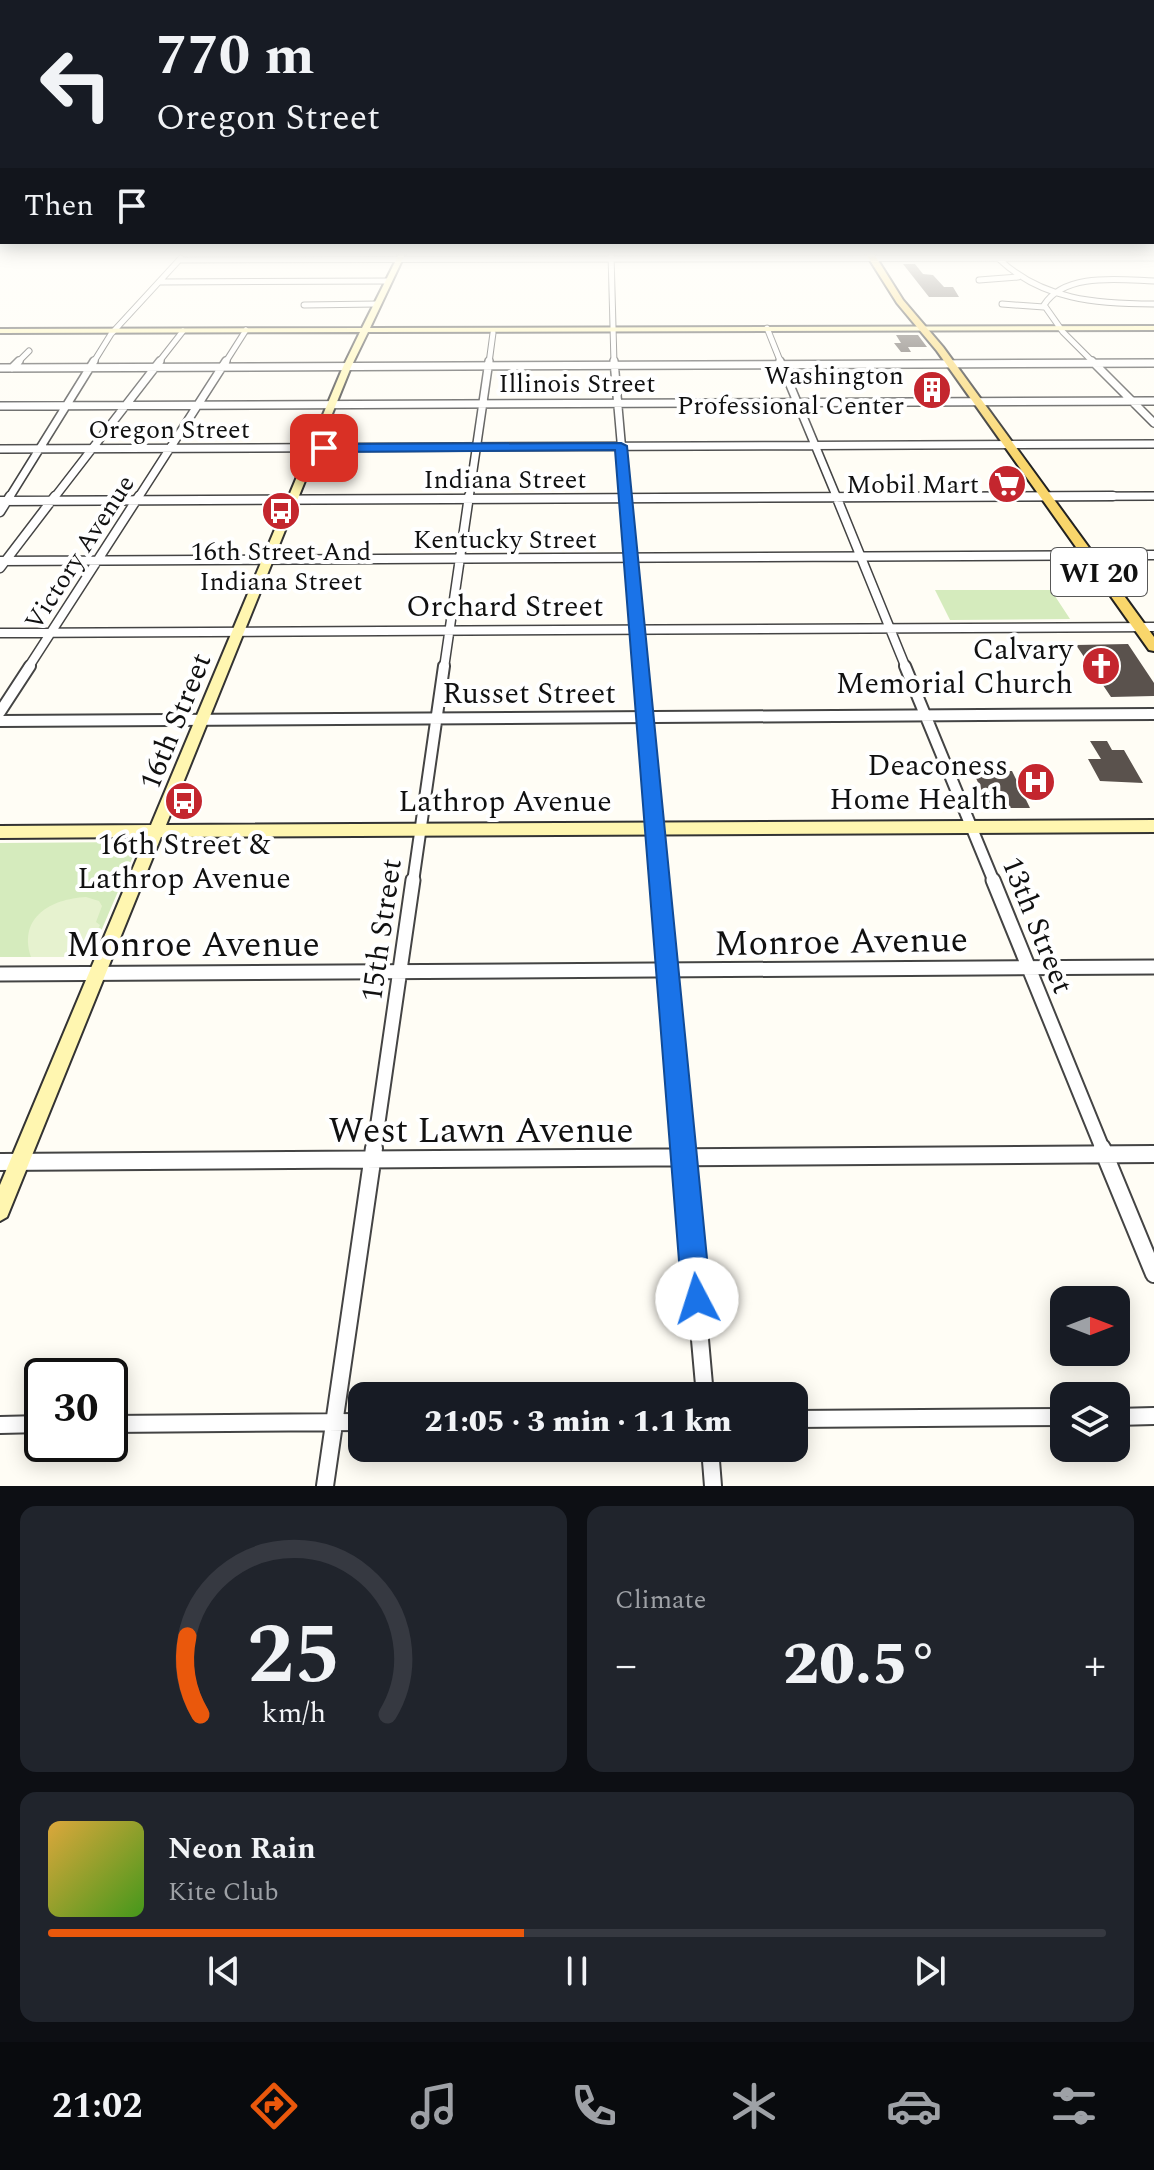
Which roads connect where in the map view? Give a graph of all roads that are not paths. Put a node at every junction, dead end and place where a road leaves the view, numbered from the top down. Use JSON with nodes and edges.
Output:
{"nodes":[{"id":1,"x":120,"y":323,"type":"edge"},
{"id":2,"x":367,"y":323,"type":"edge"},
{"id":3,"x":611,"y":323,"type":"edge"},
{"id":4,"x":921,"y":323,"type":"edge"},
{"id":5,"x":923,"y":323,"type":"edge"},
{"id":6,"x":1057,"y":323,"type":"edge"},
{"id":7,"x":768,"y":330,"type":"junction"},
{"id":8,"x":926,"y":330,"type":"junction"},
{"id":9,"x":1062,"y":330,"type":"junction"},
{"id":10,"x":1154,"y":330,"type":"edge"},
{"id":11,"x":548,"y":331,"type":"junction"},
{"id":12,"x":611,"y":331,"type":"junction"},
{"id":13,"x":112,"y":332,"type":"junction"},
{"id":14,"x":182,"y":332,"type":"junction"},
{"id":15,"x":244,"y":332,"type":"junction"},
{"id":16,"x":362,"y":332,"type":"junction"},
{"id":17,"x":0,"y":333,"type":"edge"},
{"id":18,"x":493,"y":333,"type":"junction"},
{"id":19,"x":29,"y":351,"type":"dead end"},
{"id":20,"x":1094,"y":363,"type":"junction"},
{"id":21,"x":1154,"y":363,"type":"edge"},
{"id":22,"x":951,"y":364,"type":"junction"},
{"id":23,"x":782,"y":365,"type":"junction"},
{"id":24,"x":489,"y":366,"type":"junction"},
{"id":25,"x":614,"y":366,"type":"junction"},
{"id":26,"x":154,"y":367,"type":"junction"},
{"id":27,"x":221,"y":367,"type":"junction"},
{"id":28,"x":347,"y":367,"type":"junction"},
{"id":29,"x":0,"y":368,"type":"edge"},
{"id":30,"x":12,"y":368,"type":"junction"},
{"id":31,"x":89,"y":368,"type":"junction"},
{"id":32,"x":976,"y":401,"type":"junction"},
{"id":33,"x":1131,"y":401,"type":"junction"},
{"id":34,"x":1154,"y":401,"type":"edge"},
{"id":35,"x":798,"y":402,"type":"junction"},
{"id":36,"x":617,"y":403,"type":"junction"},
{"id":37,"x":332,"y":404,"type":"junction"},
{"id":38,"x":483,"y":404,"type":"junction"},
{"id":39,"x":66,"y":405,"type":"junction"},
{"id":40,"x":125,"y":405,"type":"junction"},
{"id":41,"x":197,"y":405,"type":"junction"},
{"id":42,"x":0,"y":406,"type":"edge"},
{"id":43,"x":1154,"y":423,"type":"edge"},
{"id":44,"x":1154,"y":444,"type":"edge"},
{"id":45,"x":815,"y":445,"type":"junction"},
{"id":46,"x":1007,"y":445,"type":"junction"},
{"id":47,"x":621,"y":446,"type":"junction"},
{"id":48,"x":477,"y":447,"type":"junction"},
{"id":49,"x":314,"y":448,"type":"junction"},
{"id":50,"x":0,"y":449,"type":"edge"},
{"id":51,"x":39,"y":449,"type":"junction"},
{"id":52,"x":92,"y":449,"type":"junction"},
{"id":53,"x":169,"y":449,"type":"junction"},
{"id":54,"x":1045,"y":496,"type":"junction"},
{"id":55,"x":1154,"y":496,"type":"edge"},
{"id":56,"x":837,"y":497,"type":"junction"},
{"id":57,"x":626,"y":498,"type":"junction"},
{"id":58,"x":470,"y":499,"type":"junction"},
{"id":59,"x":293,"y":500,"type":"junction"},
{"id":60,"x":4,"y":501,"type":"edge"},
{"id":61,"x":52,"y":501,"type":"junction"},
{"id":62,"x":136,"y":501,"type":"junction"},
{"id":63,"x":0,"y":512,"type":"edge"},
{"id":64,"x":1154,"y":555,"type":"edge"},
{"id":65,"x":1088,"y":556,"type":"junction"},
{"id":66,"x":861,"y":557,"type":"junction"},
{"id":67,"x":631,"y":558,"type":"junction"},
{"id":68,"x":461,"y":559,"type":"junction"},
{"id":69,"x":268,"y":560,"type":"junction"},
{"id":70,"x":97,"y":561,"type":"junction"},
{"id":71,"x":2,"y":563,"type":"edge"},
{"id":72,"x":1139,"y":627,"type":"junction"},
{"id":73,"x":1154,"y":627,"type":"edge"},
{"id":74,"x":890,"y":628,"type":"junction"},
{"id":75,"x":638,"y":630,"type":"junction"},
{"id":76,"x":451,"y":631,"type":"junction"},
{"id":77,"x":239,"y":632,"type":"junction"},
{"id":78,"x":0,"y":633,"type":"edge"},
{"id":79,"x":51,"y":633,"type":"junction"},
{"id":80,"x":1154,"y":647,"type":"edge"},
{"id":81,"x":0,"y":712,"type":"edge"},
{"id":82,"x":1154,"y":714,"type":"edge"},
{"id":83,"x":926,"y":715,"type":"junction"},
{"id":84,"x":646,"y":717,"type":"junction"},
{"id":85,"x":439,"y":718,"type":"junction"},
{"id":86,"x":203,"y":720,"type":"junction"},
{"id":87,"x":0,"y":721,"type":"edge"},
{"id":88,"x":1154,"y":826,"type":"edge"},
{"id":89,"x":972,"y":827,"type":"junction"},
{"id":90,"x":656,"y":828,"type":"junction"},
{"id":91,"x":422,"y":830,"type":"junction"},
{"id":92,"x":157,"y":831,"type":"junction"},
{"id":93,"x":0,"y":832,"type":"edge"},
{"id":94,"x":1154,"y":967,"type":"edge"},
{"id":95,"x":1029,"y":968,"type":"junction"},
{"id":96,"x":401,"y":972,"type":"junction"},
{"id":97,"x":668,"y":972,"type":"junction"},
{"id":98,"x":98,"y":973,"type":"junction"},
{"id":99,"x":0,"y":974,"type":"edge"},
{"id":100,"x":1154,"y":1154,"type":"edge"},
{"id":101,"x":1105,"y":1155,"type":"junction"},
{"id":102,"x":684,"y":1157,"type":"junction"},
{"id":103,"x":373,"y":1159,"type":"junction"},
{"id":104,"x":0,"y":1162,"type":"edge"},
{"id":105,"x":20,"y":1162,"type":"junction"},
{"id":106,"x":0,"y":1210,"type":"edge"},
{"id":107,"x":1154,"y":1274,"type":"edge"},
{"id":108,"x":704,"y":1382,"type":"edge"},
{"id":109,"x":1154,"y":1416,"type":"edge"},
{"id":110,"x":1050,"y":1417,"type":"edge"},
{"id":111,"x":1130,"y":1417,"type":"edge"},
{"id":112,"x":808,"y":1419,"type":"edge"},
{"id":113,"x":334,"y":1422,"type":"junction"},
{"id":114,"x":348,"y":1422,"type":"edge"},
{"id":115,"x":24,"y":1424,"type":"edge"},
{"id":116,"x":128,"y":1424,"type":"edge"},
{"id":117,"x":0,"y":1425,"type":"edge"},
{"id":118,"x":711,"y":1462,"type":"edge"},
{"id":119,"x":325,"y":1486,"type":"edge"},
{"id":120,"x":713,"y":1486,"type":"edge"}],
"edges":[{"from":1,"to":13,"type":"street"},
{"from":2,"to":16,"type":"street","name":"16th Street"},
{"from":3,"to":12,"type":"street"},
{"from":4,"to":8,"type":"main road","number":"WI 20"},
{"from":5,"to":8,"type":"main road","number":"WI 20"},
{"from":6,"to":9,"type":"street"},
{"from":7,"to":8,"type":"street"},
{"from":7,"to":12,"type":"street"},
{"from":7,"to":23,"type":"street","name":"13th Street"},
{"from":8,"to":9,"type":"street"},
{"from":8,"to":22,"type":"main road","number":"WI 20"},
{"from":9,"to":10,"type":"street"},
{"from":9,"to":20,"type":"street"},
{"from":11,"to":12,"type":"street"},
{"from":11,"to":16,"type":"street"},
{"from":11,"to":18,"type":"street"},
{"from":12,"to":25,"type":"street"},
{"from":13,"to":14,"type":"street"},
{"from":13,"to":17,"type":"street"},
{"from":13,"to":31,"type":"street"},
{"from":14,"to":15,"type":"street"},
{"from":14,"to":26,"type":"street"},
{"from":15,"to":16,"type":"street"},
{"from":15,"to":27,"type":"street","name":"Victory Avenue"},
{"from":16,"to":18,"type":"street"},
{"from":16,"to":28,"type":"street","name":"16th Street"},
{"from":18,"to":24,"type":"street","name":"15th Street"},
{"from":19,"to":30,"type":"street"},
{"from":20,"to":21,"type":"street"},
{"from":20,"to":22,"type":"street"},
{"from":20,"to":33,"type":"street"},
{"from":22,"to":23,"type":"street"},
{"from":22,"to":32,"type":"main road","number":"WI 20"},
{"from":23,"to":25,"type":"street"},
{"from":23,"to":35,"type":"street","name":"13th Street"},
{"from":24,"to":25,"type":"street"},
{"from":24,"to":28,"type":"street"},
{"from":24,"to":38,"type":"street","name":"15th Street"},
{"from":25,"to":36,"type":"street"},
{"from":26,"to":27,"type":"street"},
{"from":26,"to":31,"type":"street"},
{"from":26,"to":40,"type":"street"},
{"from":27,"to":28,"type":"street"},
{"from":27,"to":41,"type":"street","name":"Victory Avenue"},
{"from":28,"to":37,"type":"street","name":"16th Street"},
{"from":29,"to":30,"type":"street"},
{"from":30,"to":31,"type":"street"},
{"from":31,"to":39,"type":"street"},
{"from":32,"to":33,"type":"street","name":"Illinois Street"},
{"from":32,"to":35,"type":"street","name":"Illinois Street"},
{"from":32,"to":46,"type":"main road","number":"WI 20"},
{"from":33,"to":34,"type":"street","name":"Illinois Street"},
{"from":33,"to":43,"type":"street"},
{"from":35,"to":36,"type":"street","name":"Illinois Street"},
{"from":35,"to":45,"type":"street","name":"13th Street"},
{"from":36,"to":38,"type":"street","name":"Illinois Street"},
{"from":36,"to":47,"type":"street"},
{"from":37,"to":38,"type":"street","name":"Illinois Street"},
{"from":37,"to":41,"type":"street","name":"Illinois Street"},
{"from":37,"to":49,"type":"street","name":"16th Street"},
{"from":38,"to":48,"type":"street","name":"15th Street"},
{"from":39,"to":40,"type":"street","name":"Illinois Street"},
{"from":39,"to":42,"type":"street","name":"Illinois Street"},
{"from":39,"to":51,"type":"street"},
{"from":40,"to":41,"type":"street","name":"Illinois Street"},
{"from":40,"to":52,"type":"street"},
{"from":41,"to":53,"type":"street","name":"Victory Avenue"},
{"from":44,"to":46,"type":"street","name":"Oregon Street"},
{"from":45,"to":46,"type":"street","name":"Oregon Street"},
{"from":45,"to":47,"type":"street","name":"Oregon Street"},
{"from":45,"to":56,"type":"street","name":"13th Street"},
{"from":46,"to":54,"type":"main road","number":"WI 20"},
{"from":47,"to":48,"type":"street","name":"Oregon Street"},
{"from":47,"to":57,"type":"street"},
{"from":48,"to":49,"type":"street","name":"Oregon Street"},
{"from":48,"to":58,"type":"street","name":"15th Street"},
{"from":49,"to":53,"type":"street","name":"Oregon Street"},
{"from":49,"to":59,"type":"street","name":"16th Street"},
{"from":50,"to":51,"type":"street","name":"Oregon Street"},
{"from":51,"to":52,"type":"street","name":"Oregon Street"},
{"from":51,"to":60,"type":"street"},
{"from":52,"to":53,"type":"street","name":"Oregon Street"},
{"from":52,"to":61,"type":"street"},
{"from":53,"to":62,"type":"street","name":"Victory Avenue"},
{"from":54,"to":55,"type":"street","name":"Indiana Street"},
{"from":54,"to":56,"type":"street","name":"Indiana Street"},
{"from":54,"to":65,"type":"main road","number":"WI 20"},
{"from":56,"to":57,"type":"street","name":"Indiana Street"},
{"from":56,"to":66,"type":"street","name":"13th Street"},
{"from":57,"to":58,"type":"street","name":"Indiana Street"},
{"from":57,"to":67,"type":"street"},
{"from":58,"to":59,"type":"street","name":"Indiana Street"},
{"from":58,"to":68,"type":"street","name":"15th Street"},
{"from":59,"to":62,"type":"street","name":"Indiana Street"},
{"from":59,"to":69,"type":"street","name":"16th Street"},
{"from":60,"to":61,"type":"street","name":"Indiana Street"},
{"from":60,"to":63,"type":"street"},
{"from":61,"to":62,"type":"street","name":"Indiana Street"},
{"from":61,"to":71,"type":"street"},
{"from":62,"to":70,"type":"street","name":"Victory Avenue"},
{"from":64,"to":65,"type":"street","name":"Kentucky Street"},
{"from":65,"to":66,"type":"street","name":"Kentucky Street"},
{"from":65,"to":72,"type":"main road","number":"WI 20"},
{"from":66,"to":67,"type":"street","name":"Kentucky Street"},
{"from":66,"to":74,"type":"street","name":"13th Street"},
{"from":67,"to":68,"type":"street","name":"Kentucky Street"},
{"from":67,"to":75,"type":"street"},
{"from":68,"to":69,"type":"street","name":"Kentucky Street"},
{"from":68,"to":76,"type":"street","name":"15th Street"},
{"from":69,"to":70,"type":"street","name":"Kentucky Street"},
{"from":69,"to":77,"type":"street","name":"16th Street"},
{"from":70,"to":71,"type":"street","name":"Kentucky Street"},
{"from":70,"to":79,"type":"street","name":"Victory Avenue"},
{"from":72,"to":73,"type":"street","name":"Orchard Street"},
{"from":72,"to":74,"type":"street","name":"Orchard Street"},
{"from":72,"to":80,"type":"main road","number":"WI 20"},
{"from":74,"to":75,"type":"street","name":"Orchard Street"},
{"from":74,"to":83,"type":"street","name":"13th Street"},
{"from":75,"to":76,"type":"street","name":"Orchard Street"},
{"from":75,"to":84,"type":"street"},
{"from":76,"to":77,"type":"street","name":"Orchard Street"},
{"from":76,"to":85,"type":"street","name":"15th Street"},
{"from":77,"to":79,"type":"street","name":"Orchard Street"},
{"from":77,"to":86,"type":"street","name":"16th Street"},
{"from":78,"to":79,"type":"street","name":"Orchard Street"},
{"from":79,"to":81,"type":"street","name":"Victory Avenue"},
{"from":82,"to":83,"type":"street","name":"Russet Street"},
{"from":83,"to":84,"type":"street","name":"Russet Street"},
{"from":83,"to":89,"type":"street","name":"13th Street"},
{"from":84,"to":85,"type":"street","name":"Russet Street"},
{"from":84,"to":90,"type":"street"},
{"from":85,"to":86,"type":"street","name":"Russet Street"},
{"from":85,"to":91,"type":"street","name":"15th Street"},
{"from":86,"to":87,"type":"street","name":"Russet Street"},
{"from":86,"to":92,"type":"street","name":"16th Street"},
{"from":88,"to":89,"type":"street","name":"Lathrop Avenue"},
{"from":89,"to":90,"type":"street","name":"Lathrop Avenue"},
{"from":89,"to":95,"type":"street","name":"13th Street"},
{"from":90,"to":91,"type":"street","name":"Lathrop Avenue"},
{"from":90,"to":97,"type":"street"},
{"from":91,"to":92,"type":"street","name":"Lathrop Avenue"},
{"from":91,"to":96,"type":"street","name":"15th Street"},
{"from":92,"to":93,"type":"street","name":"Lathrop Avenue"},
{"from":92,"to":98,"type":"street","name":"16th Street"},
{"from":94,"to":95,"type":"street","name":"Monroe Avenue"},
{"from":95,"to":97,"type":"street","name":"Monroe Avenue"},
{"from":95,"to":101,"type":"street","name":"13th Street"},
{"from":96,"to":97,"type":"street","name":"Monroe Avenue"},
{"from":96,"to":98,"type":"street","name":"Monroe Avenue"},
{"from":96,"to":103,"type":"street","name":"15th Street"},
{"from":97,"to":102,"type":"street"},
{"from":98,"to":99,"type":"street","name":"Monroe Avenue"},
{"from":98,"to":105,"type":"street","name":"16th Street"},
{"from":100,"to":101,"type":"street","name":"West Lawn Avenue"},
{"from":101,"to":102,"type":"street","name":"West Lawn Avenue"},
{"from":101,"to":107,"type":"street","name":"13th Street"},
{"from":102,"to":103,"type":"street","name":"West Lawn Avenue"},
{"from":102,"to":108,"type":"street"},
{"from":103,"to":105,"type":"street","name":"West Lawn Avenue"},
{"from":103,"to":113,"type":"street","name":"15th Street"},
{"from":104,"to":105,"type":"street","name":"West Lawn Avenue"},
{"from":105,"to":106,"type":"street","name":"16th Street"},
{"from":109,"to":111,"type":"street"},
{"from":110,"to":112,"type":"street"},
{"from":113,"to":114,"type":"street"},
{"from":113,"to":116,"type":"street"},
{"from":113,"to":119,"type":"street","name":"15th Street"},
{"from":115,"to":117,"type":"street"},
{"from":118,"to":120,"type":"street"}]}
